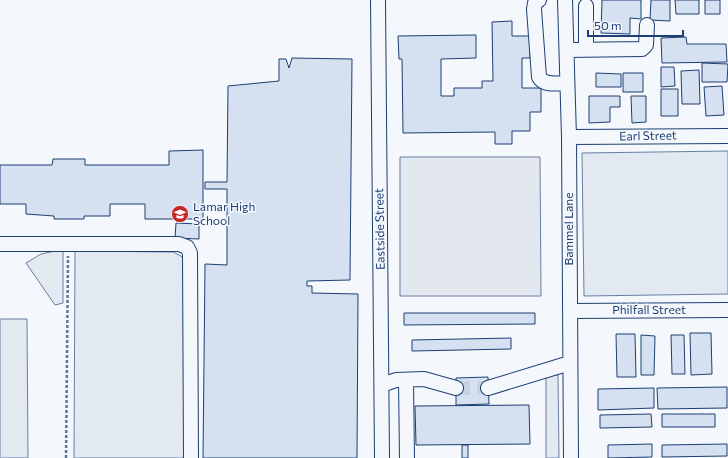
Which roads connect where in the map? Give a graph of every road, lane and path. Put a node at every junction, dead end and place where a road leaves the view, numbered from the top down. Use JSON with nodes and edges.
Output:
{"nodes":[{"id":1,"x":378,"y":0,"type":"edge"},
{"id":2,"x":539,"y":0,"type":"edge"},
{"id":3,"x":565,"y":0,"type":"edge"},
{"id":4,"x":586,"y":6,"type":"dead end"},
{"id":5,"x":647,"y":25,"type":"dead end"},
{"id":6,"x":586,"y":49,"type":"junction"},
{"id":7,"x":567,"y":50,"type":"junction"},
{"id":8,"x":567,"y":83,"type":"junction"},
{"id":9,"x":728,"y":136,"type":"edge"},
{"id":10,"x":569,"y":137,"type":"junction"},
{"id":11,"x":0,"y":244,"type":"edge"},
{"id":12,"x":68,"y":244,"type":"junction"},
{"id":13,"x":728,"y":310,"type":"edge"},
{"id":14,"x":570,"y":311,"type":"junction"},
{"id":15,"x":570,"y":363,"type":"junction"},
{"id":16,"x":406,"y":380,"type":"junction"},
{"id":17,"x":382,"y":385,"type":"junction"},
{"id":18,"x":456,"y":388,"type":"tunnel mouth"},
{"id":19,"x":488,"y":388,"type":"tunnel mouth"},
{"id":20,"x":66,"y":458,"type":"edge"},
{"id":21,"x":191,"y":458,"type":"edge"},
{"id":22,"x":382,"y":458,"type":"edge"},
{"id":23,"x":407,"y":458,"type":"edge"},
{"id":24,"x":571,"y":458,"type":"edge"}],
"edges":[{"from":1,"to":17,"type":"street","name":"Eastside Street"},
{"from":2,"to":8,"type":"street"},
{"from":3,"to":7,"type":"street","name":"Bammel Lane"},
{"from":4,"to":6,"type":"street"},
{"from":5,"to":6,"type":"street"},
{"from":6,"to":7,"type":"street"},
{"from":7,"to":8,"type":"street","name":"Bammel Lane"},
{"from":8,"to":10,"type":"street","name":"Bammel Lane"},
{"from":9,"to":10,"type":"street","name":"Earl Street"},
{"from":10,"to":14,"type":"street","name":"Bammel Lane"},
{"from":11,"to":12,"type":"street"},
{"from":12,"to":20,"type":"path"},
{"from":12,"to":21,"type":"street"},
{"from":13,"to":14,"type":"street","name":"Philfall Street"},
{"from":14,"to":15,"type":"street","name":"Bammel Lane"},
{"from":15,"to":19,"type":"street"},
{"from":15,"to":24,"type":"street","name":"Bammel Lane"},
{"from":16,"to":17,"type":"street"},
{"from":16,"to":18,"type":"street"},
{"from":16,"to":23,"type":"street"},
{"from":17,"to":22,"type":"street","name":"Eastside Street"}]}
